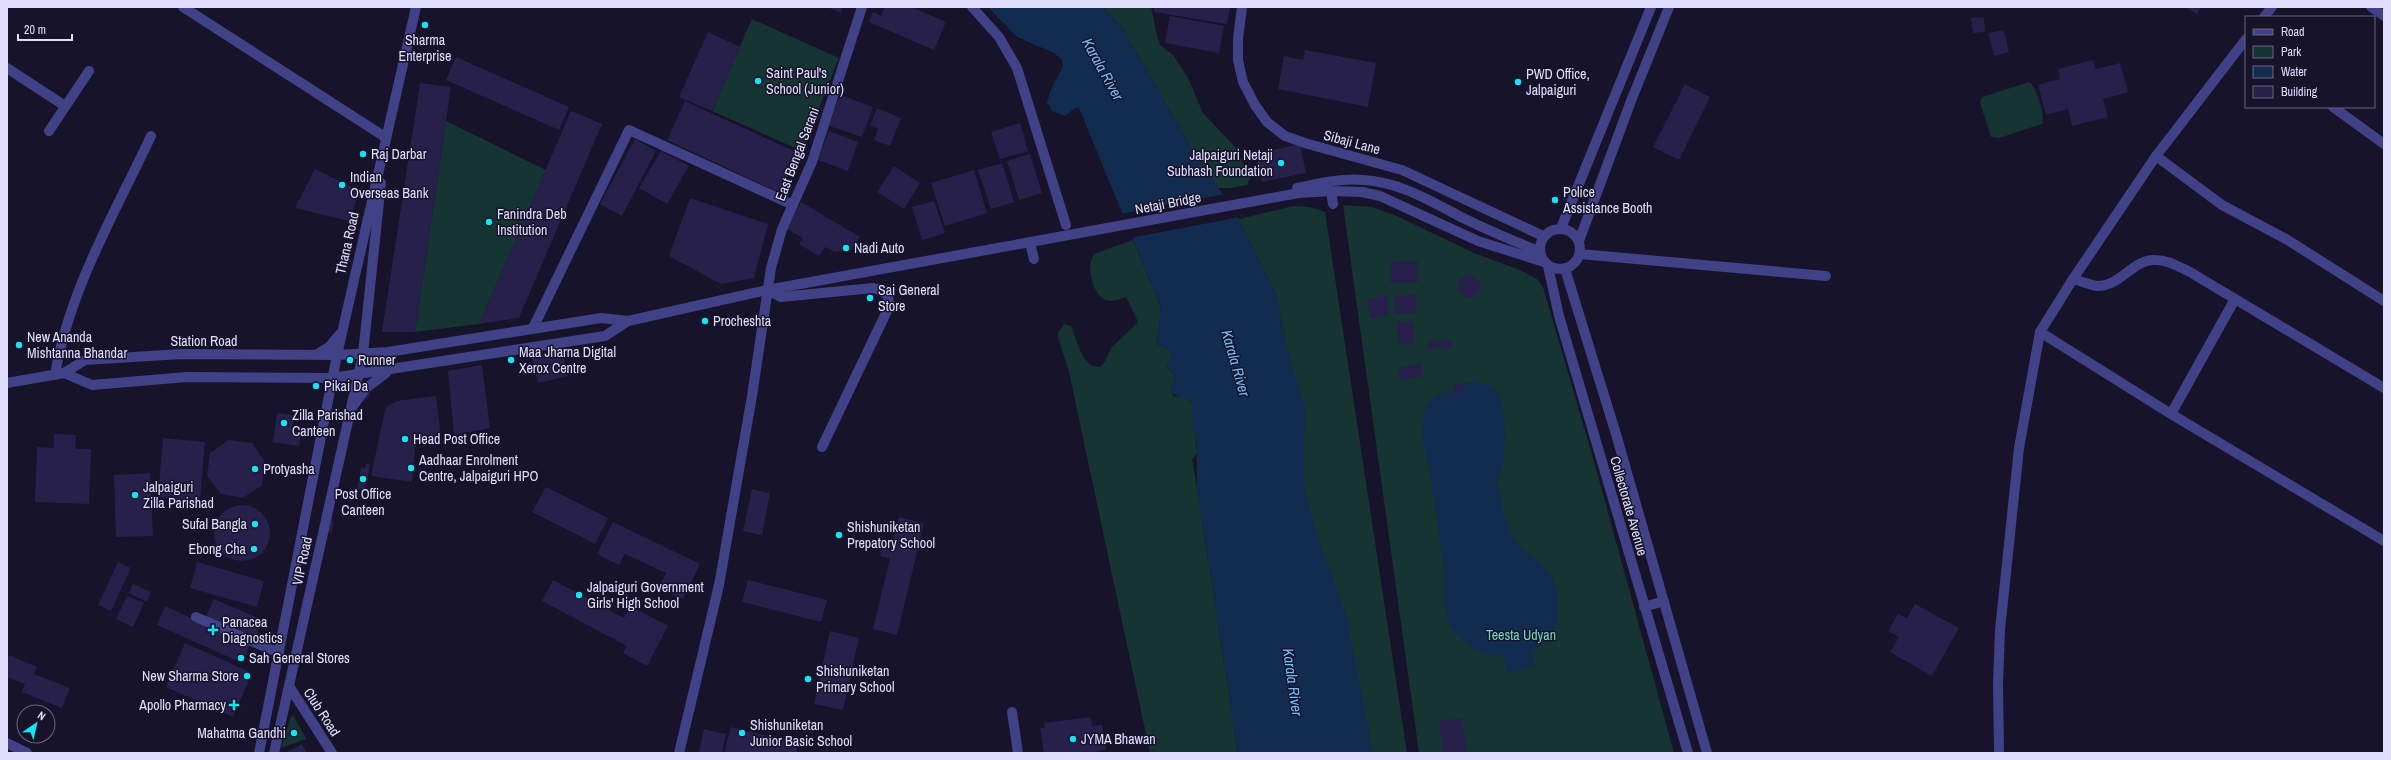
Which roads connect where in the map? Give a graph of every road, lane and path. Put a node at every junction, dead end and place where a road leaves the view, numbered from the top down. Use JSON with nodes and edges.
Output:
{"nodes":[{"id":1,"x":183,"y":7,"type":"edge"},
{"id":2,"x":416,"y":7,"type":"edge"},
{"id":3,"x":862,"y":7,"type":"edge"},
{"id":4,"x":972,"y":7,"type":"edge"},
{"id":5,"x":1242,"y":7,"type":"edge"},
{"id":6,"x":1651,"y":7,"type":"edge"},
{"id":7,"x":1669,"y":7,"type":"edge"},
{"id":8,"x":2272,"y":7,"type":"edge"},
{"id":9,"x":2371,"y":7,"type":"edge"},
{"id":10,"x":2265,"y":16,"type":"edge"},
{"id":11,"x":2384,"y":16,"type":"edge"},
{"id":12,"x":2245,"y":42,"type":"edge"},
{"id":13,"x":7,"y":68,"type":"edge"},
{"id":14,"x":88,"y":71,"type":"dead end"},
{"id":15,"x":65,"y":106,"type":"junction"},
{"id":16,"x":2334,"y":108,"type":"edge"},
{"id":17,"x":49,"y":131,"type":"dead end"},
{"id":18,"x":151,"y":136,"type":"dead end"},
{"id":19,"x":386,"y":137,"type":"junction"},
{"id":20,"x":2384,"y":144,"type":"edge"},
{"id":21,"x":2156,"y":156,"type":"junction"},
{"id":22,"x":1331,"y":191,"type":"junction"},
{"id":23,"x":1255,"y":201,"type":"junction"},
{"id":24,"x":1333,"y":204,"type":"dead end"},
{"id":25,"x":793,"y":205,"type":"junction"},
{"id":26,"x":1066,"y":225,"type":"dead end"},
{"id":27,"x":1561,"y":228,"type":"junction"},
{"id":28,"x":1543,"y":236,"type":"junction"},
{"id":29,"x":1579,"y":241,"type":"junction"},
{"id":30,"x":1030,"y":243,"type":"junction"},
{"id":31,"x":1539,"y":251,"type":"junction"},
{"id":32,"x":1580,"y":254,"type":"junction"},
{"id":33,"x":1034,"y":258,"type":"dead end"},
{"id":34,"x":1546,"y":264,"type":"junction"},
{"id":35,"x":1565,"y":269,"type":"junction"},
{"id":36,"x":1826,"y":276,"type":"dead end"},
{"id":37,"x":2073,"y":279,"type":"junction"},
{"id":38,"x":768,"y":290,"type":"junction"},
{"id":39,"x":2235,"y":299,"type":"junction"},
{"id":40,"x":2384,"y":302,"type":"edge"},
{"id":41,"x":628,"y":321,"type":"junction"},
{"id":42,"x":533,"y":328,"type":"junction"},
{"id":43,"x":365,"y":330,"type":"junction"},
{"id":44,"x":342,"y":331,"type":"junction"},
{"id":45,"x":2040,"y":332,"type":"junction"},
{"id":46,"x":388,"y":352,"type":"junction"},
{"id":47,"x":362,"y":354,"type":"junction"},
{"id":48,"x":316,"y":355,"type":"junction"},
{"id":49,"x":337,"y":355,"type":"junction"},
{"id":50,"x":392,"y":370,"type":"junction"},
{"id":51,"x":60,"y":374,"type":"junction"},
{"id":52,"x":357,"y":375,"type":"junction"},
{"id":53,"x":310,"y":378,"type":"junction"},
{"id":54,"x":332,"y":378,"type":"junction"},
{"id":55,"x":7,"y":383,"type":"edge"},
{"id":56,"x":2384,"y":388,"type":"edge"},
{"id":57,"x":328,"y":396,"type":"junction"},
{"id":58,"x":2171,"y":414,"type":"junction"},
{"id":59,"x":346,"y":429,"type":"junction"},
{"id":60,"x":822,"y":447,"type":"dead end"},
{"id":61,"x":2384,"y":541,"type":"edge"},
{"id":62,"x":1664,"y":601,"type":"junction"},
{"id":63,"x":1644,"y":607,"type":"junction"},
{"id":64,"x":196,"y":617,"type":"dead end"},
{"id":65,"x":279,"y":653,"type":"junction"},
{"id":66,"x":273,"y":682,"type":"junction"},
{"id":67,"x":289,"y":686,"type":"junction"},
{"id":68,"x":1012,"y":712,"type":"dead end"},
{"id":69,"x":7,"y":743,"type":"edge"},
{"id":70,"x":27,"y":753,"type":"edge"},
{"id":71,"x":259,"y":753,"type":"edge"},
{"id":72,"x":274,"y":753,"type":"edge"},
{"id":73,"x":332,"y":753,"type":"edge"},
{"id":74,"x":679,"y":753,"type":"edge"},
{"id":75,"x":1018,"y":753,"type":"edge"},
{"id":76,"x":1688,"y":753,"type":"edge"},
{"id":77,"x":1707,"y":753,"type":"edge"},
{"id":78,"x":1999,"y":753,"type":"edge"}],
"edges":[{"from":1,"to":19,"type":"street"},
{"from":2,"to":19,"type":"street","name":"Thana Road"},
{"from":3,"to":25,"type":"street","name":"East Bengal Sarani"},
{"from":4,"to":26,"type":"street"},
{"from":5,"to":28,"type":"street","name":"Sibaji Lane"},
{"from":6,"to":27,"type":"street"},
{"from":7,"to":29,"type":"street"},
{"from":8,"to":10,"type":"street"},
{"from":9,"to":11,"type":"street"},
{"from":12,"to":21,"type":"street"},
{"from":13,"to":15,"type":"street"},
{"from":14,"to":15,"type":"street"},
{"from":15,"to":17,"type":"street"},
{"from":16,"to":20,"type":"street"},
{"from":18,"to":51,"type":"street"},
{"from":19,"to":43,"type":"street","name":"Thana Road"},
{"from":19,"to":44,"type":"street","name":"Thana Road"},
{"from":21,"to":37,"type":"street"},
{"from":21,"to":40,"type":"street"},
{"from":22,"to":23,"type":"street"},
{"from":22,"to":24,"type":"street"},
{"from":22,"to":34,"type":"street"},
{"from":23,"to":30,"type":"street","name":"Netaji Bridge"},
{"from":23,"to":31,"type":"street"},
{"from":25,"to":38,"type":"street","name":"East Bengal Sarani"},
{"from":25,"to":42,"type":"street"},
{"from":27,"to":28,"type":"street"},
{"from":27,"to":29,"type":"street"},
{"from":28,"to":31,"type":"street"},
{"from":29,"to":32,"type":"street"},
{"from":30,"to":33,"type":"street"},
{"from":30,"to":38,"type":"street","name":"Netaji Bridge"},
{"from":31,"to":34,"type":"street"},
{"from":32,"to":35,"type":"street"},
{"from":32,"to":36,"type":"street"},
{"from":34,"to":35,"type":"street"},
{"from":34,"to":63,"type":"street","name":"Collectorate Avenue"},
{"from":35,"to":62,"type":"street","name":"Collectorate Avenue"},
{"from":37,"to":39,"type":"street"},
{"from":37,"to":45,"type":"street"},
{"from":38,"to":41,"type":"street","name":"Netaji Bridge"},
{"from":38,"to":60,"type":"street"},
{"from":38,"to":74,"type":"street","name":"East Bengal Sarani"},
{"from":39,"to":56,"type":"street"},
{"from":39,"to":58,"type":"street"},
{"from":41,"to":42,"type":"street","name":"Station Road"},
{"from":41,"to":50,"type":"street"},
{"from":42,"to":46,"type":"street","name":"Station Road"},
{"from":43,"to":46,"type":"street"},
{"from":43,"to":47,"type":"street","name":"Thana Road"},
{"from":44,"to":48,"type":"street"},
{"from":44,"to":49,"type":"street","name":"Thana Road"},
{"from":45,"to":58,"type":"street"},
{"from":45,"to":78,"type":"street"},
{"from":46,"to":47,"type":"street","name":"Station Road"},
{"from":47,"to":49,"type":"street","name":"Station Road"},
{"from":47,"to":52,"type":"street","name":"Thana Road"},
{"from":48,"to":49,"type":"street","name":"Station Road"},
{"from":48,"to":51,"type":"street","name":"Station Road"},
{"from":49,"to":54,"type":"street","name":"Thana Road"},
{"from":50,"to":52,"type":"street"},
{"from":50,"to":59,"type":"street"},
{"from":51,"to":53,"type":"street"},
{"from":51,"to":55,"type":"street","name":"Station Road"},
{"from":52,"to":54,"type":"street"},
{"from":52,"to":59,"type":"street","name":"VIP Road"},
{"from":53,"to":54,"type":"street"},
{"from":53,"to":57,"type":"street"},
{"from":54,"to":57,"type":"street","name":"VIP Road"},
{"from":57,"to":65,"type":"street","name":"VIP Road"},
{"from":58,"to":61,"type":"street"},
{"from":59,"to":67,"type":"street","name":"VIP Road"},
{"from":62,"to":63,"type":"street"},
{"from":62,"to":77,"type":"street","name":"Collectorate Avenue"},
{"from":63,"to":76,"type":"street","name":"Collectorate Avenue"},
{"from":64,"to":65,"type":"street"},
{"from":65,"to":66,"type":"street","name":"VIP Road"},
{"from":66,"to":67,"type":"street"},
{"from":66,"to":71,"type":"street","name":"VIP Road"},
{"from":67,"to":72,"type":"street","name":"VIP Road"},
{"from":67,"to":73,"type":"street","name":"Club Road"},
{"from":68,"to":75,"type":"street"},
{"from":69,"to":70,"type":"street"}]}
